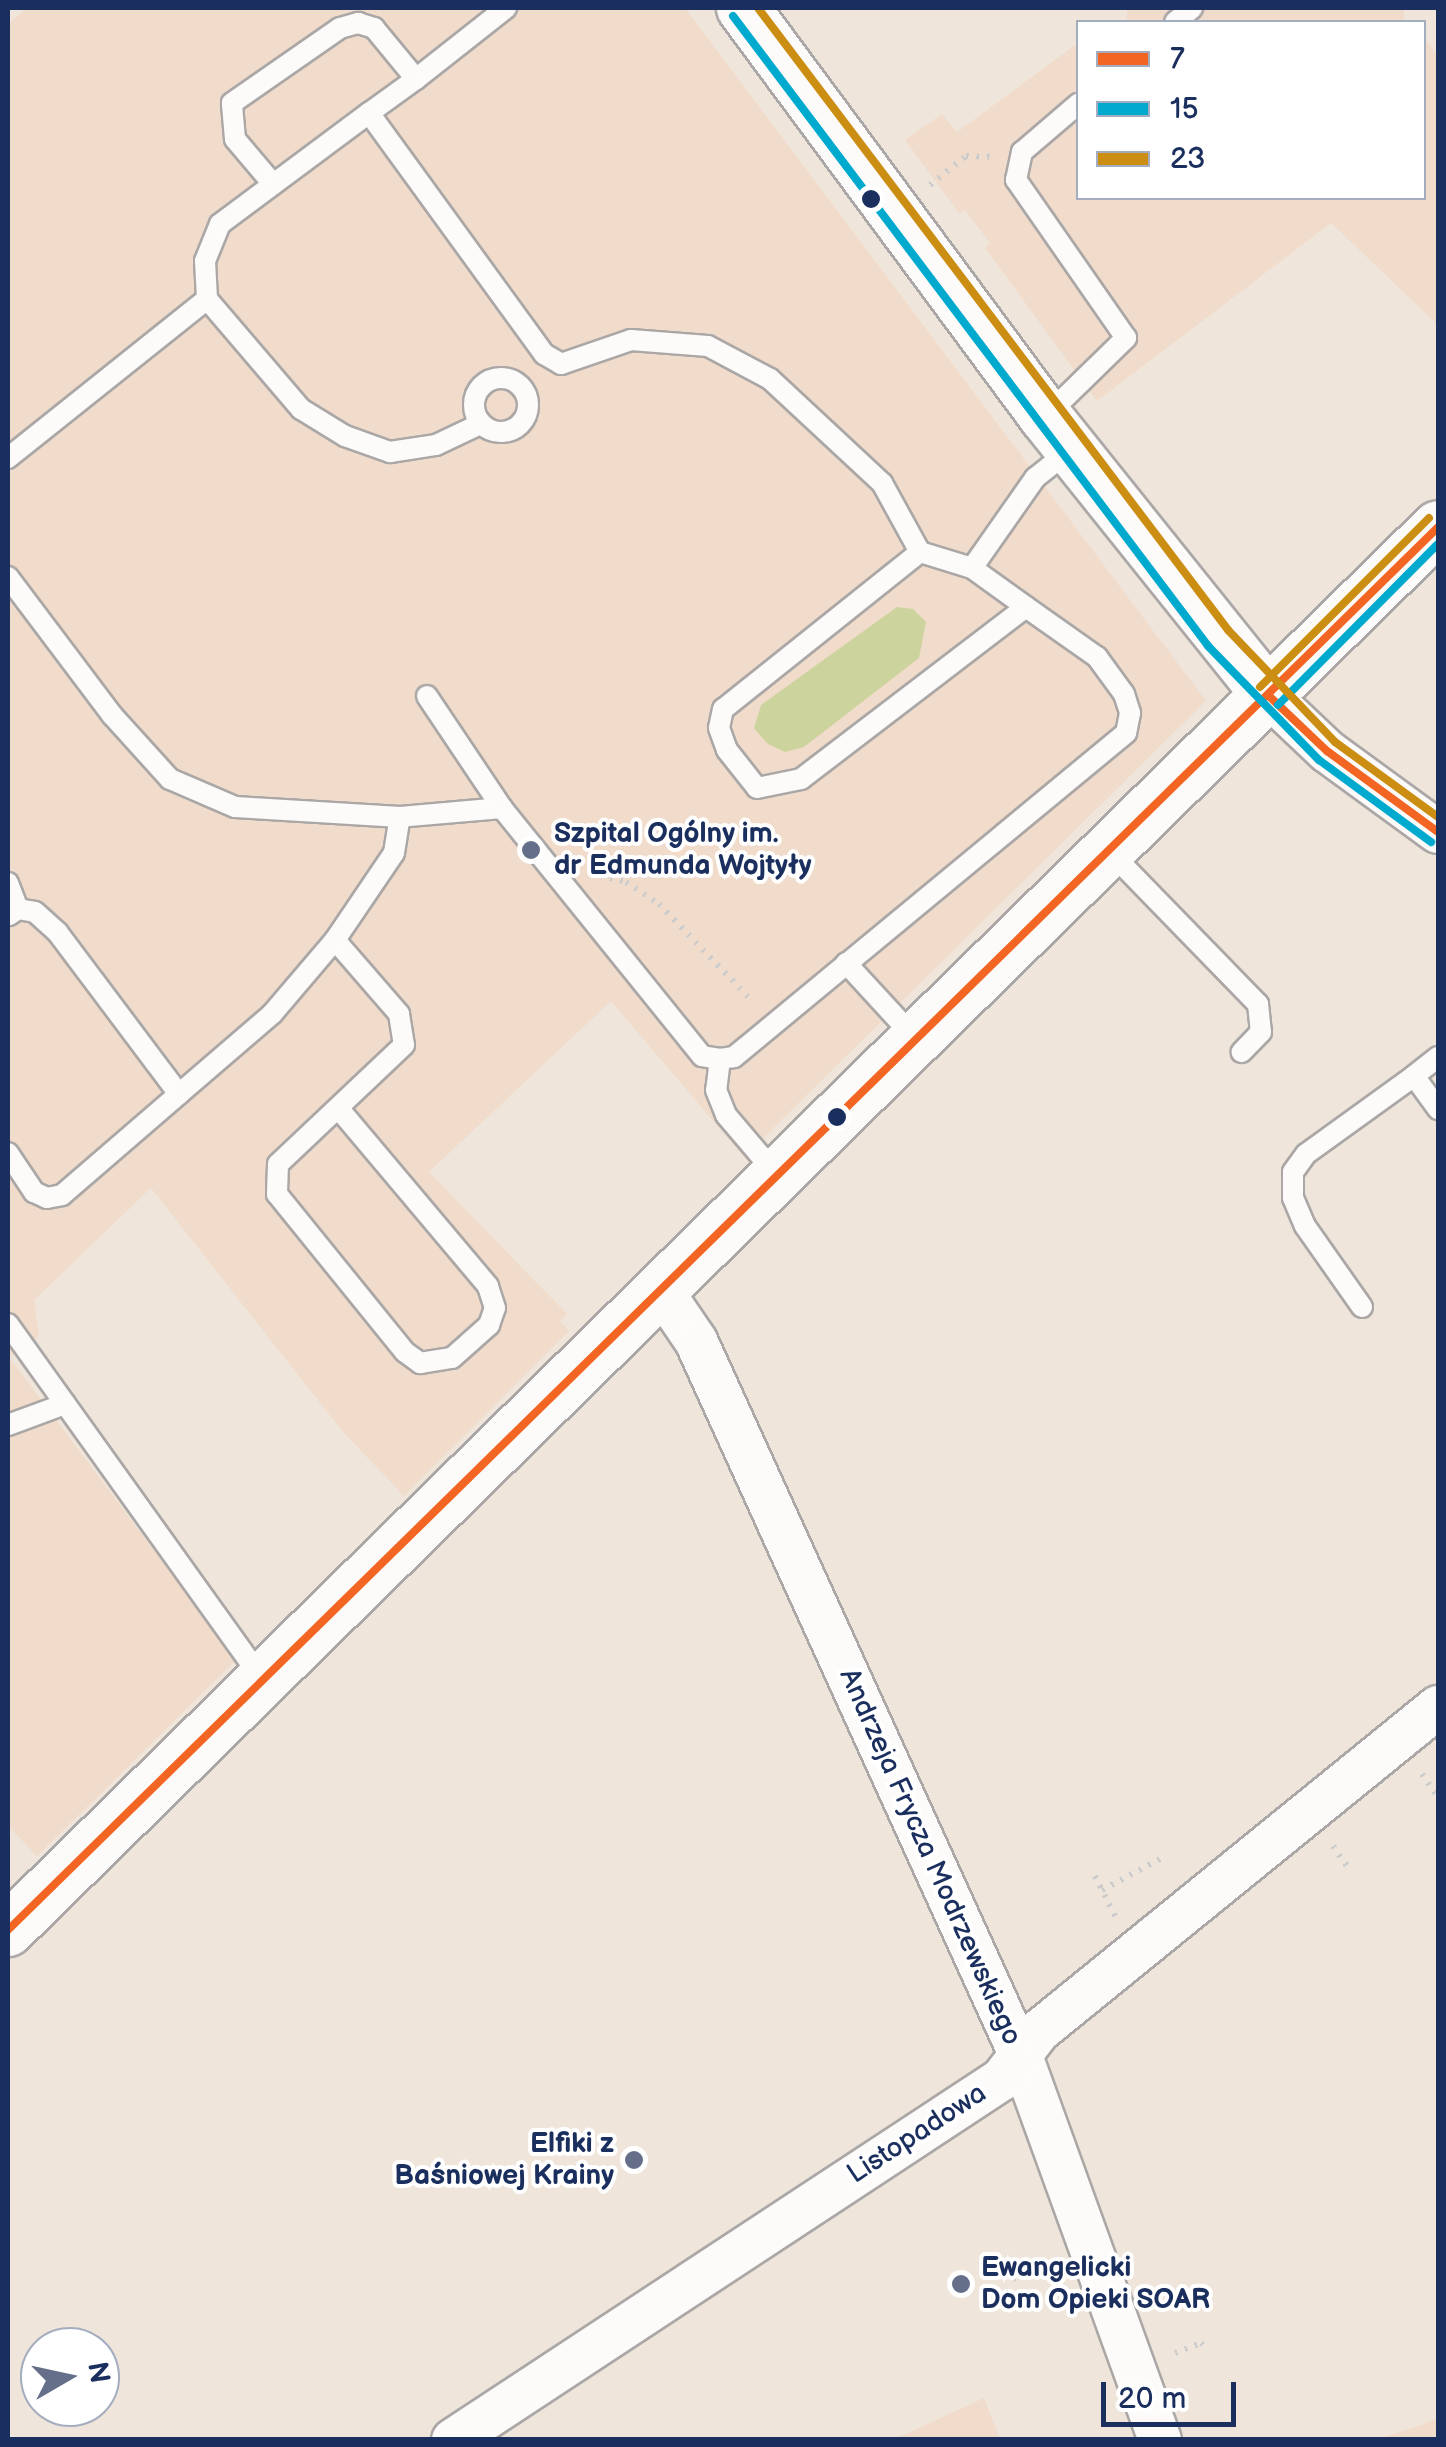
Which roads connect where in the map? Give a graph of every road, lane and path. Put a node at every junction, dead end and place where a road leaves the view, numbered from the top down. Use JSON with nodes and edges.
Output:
{"nodes":[{"id":1,"x":506,"y":8,"type":"edge"},
{"id":2,"x":744,"y":8,"type":"edge"},
{"id":3,"x":416,"y":78,"type":"junction"},
{"id":4,"x":1076,"y":106,"type":"edge"},
{"id":5,"x":369,"y":114,"type":"junction"},
{"id":6,"x":1016,"y":166,"type":"junction"},
{"id":7,"x":272,"y":184,"type":"junction"},
{"id":8,"x":924,"y":190,"type":"dead end"},
{"id":9,"x":208,"y":300,"type":"junction"},
{"id":10,"x":480,"y":424,"type":"dead end"},
{"id":11,"x":1058,"y":433,"type":"junction"},
{"id":12,"x":8,"y":458,"type":"edge"},
{"id":13,"x":1438,"y":528,"type":"edge"},
{"id":14,"x":920,"y":552,"type":"junction"},
{"id":15,"x":972,"y":568,"type":"junction"},
{"id":16,"x":8,"y":577,"type":"edge"},
{"id":17,"x":1026,"y":607,"type":"junction"},
{"id":18,"x":427,"y":696,"type":"dead end"},
{"id":19,"x":1270,"y":696,"type":"junction"},
{"id":20,"x":502,"y":808,"type":"junction"},
{"id":21,"x":400,"y":817,"type":"junction"},
{"id":22,"x":1438,"y":832,"type":"edge"},
{"id":23,"x":1112,"y":853,"type":"junction"},
{"id":24,"x":557,"y":876,"type":"junction"},
{"id":25,"x":8,"y":882,"type":"edge"},
{"id":26,"x":13,"y":912,"type":"edge"},
{"id":27,"x":335,"y":940,"type":"junction"},
{"id":28,"x":846,"y":963,"type":"junction"},
{"id":29,"x":787,"y":1012,"type":"junction"},
{"id":30,"x":918,"y":1042,"type":"junction"},
{"id":31,"x":1242,"y":1052,"type":"dead end"},
{"id":32,"x":1438,"y":1057,"type":"edge"},
{"id":33,"x":720,"y":1060,"type":"junction"},
{"id":34,"x":1414,"y":1076,"type":"junction"},
{"id":35,"x":180,"y":1094,"type":"junction"},
{"id":36,"x":340,"y":1109,"type":"junction"},
{"id":37,"x":1438,"y":1109,"type":"edge"},
{"id":38,"x":8,"y":1153,"type":"edge"},
{"id":39,"x":779,"y":1176,"type":"junction"},
{"id":40,"x":662,"y":1291,"type":"junction"},
{"id":41,"x":1362,"y":1307,"type":"dead end"},
{"id":42,"x":8,"y":1324,"type":"edge"},
{"id":43,"x":65,"y":1404,"type":"junction"},
{"id":44,"x":8,"y":1425,"type":"edge"},
{"id":45,"x":263,"y":1681,"type":"junction"},
{"id":46,"x":1438,"y":1708,"type":"edge"},
{"id":47,"x":1415,"y":1765,"type":"dead end"},
{"id":48,"x":1438,"y":1797,"type":"edge"},
{"id":49,"x":1326,"y":1836,"type":"dead end"},
{"id":50,"x":1160,"y":1859,"type":"dead end"},
{"id":51,"x":1349,"y":1868,"type":"dead end"},
{"id":52,"x":1096,"y":1876,"type":"dead end"},
{"id":53,"x":1102,"y":1890,"type":"junction"},
{"id":54,"x":1110,"y":1908,"type":"dead end"},
{"id":55,"x":8,"y":1930,"type":"edge"},
{"id":56,"x":1021,"y":2056,"type":"junction"},
{"id":57,"x":1060,"y":2258,"type":"dead end"},
{"id":58,"x":1013,"y":2279,"type":"dead end"},
{"id":59,"x":1208,"y":2350,"type":"dead end"},
{"id":60,"x":1161,"y":2359,"type":"dead end"},
{"id":61,"x":453,"y":2440,"type":"edge"},
{"id":62,"x":1160,"y":2440,"type":"edge"}],
"edges":[{"from":1,"to":3,"type":"lane"},
{"from":2,"to":11,"type":"street"},
{"from":3,"to":5,"type":"lane"},
{"from":3,"to":7,"type":"lane"},
{"from":4,"to":6,"type":"lane"},
{"from":5,"to":7,"type":"lane"},
{"from":5,"to":14,"type":"lane"},
{"from":6,"to":8,"type":"path"},
{"from":6,"to":11,"type":"lane"},
{"from":7,"to":9,"type":"lane"},
{"from":9,"to":10,"type":"lane"},
{"from":9,"to":12,"type":"lane"},
{"from":11,"to":15,"type":"lane"},
{"from":11,"to":19,"type":"street"},
{"from":13,"to":19,"type":"street"},
{"from":14,"to":15,"type":"lane"},
{"from":14,"to":17,"type":"lane"},
{"from":15,"to":17,"type":"lane"},
{"from":16,"to":21,"type":"lane"},
{"from":17,"to":28,"type":"lane"},
{"from":18,"to":20,"type":"lane"},
{"from":19,"to":22,"type":"street"},
{"from":19,"to":23,"type":"street"},
{"from":20,"to":21,"type":"lane"},
{"from":20,"to":24,"type":"lane"},
{"from":21,"to":27,"type":"lane"},
{"from":23,"to":30,"type":"street"},
{"from":23,"to":31,"type":"lane"},
{"from":24,"to":29,"type":"path"},
{"from":24,"to":33,"type":"lane"},
{"from":25,"to":26,"type":"lane"},
{"from":26,"to":35,"type":"lane"},
{"from":27,"to":35,"type":"lane"},
{"from":27,"to":36,"type":"lane"},
{"from":28,"to":29,"type":"lane"},
{"from":28,"to":30,"type":"lane"},
{"from":29,"to":33,"type":"lane"},
{"from":30,"to":39,"type":"street"},
{"from":32,"to":34,"type":"lane"},
{"from":33,"to":39,"type":"lane"},
{"from":34,"to":37,"type":"lane"},
{"from":34,"to":41,"type":"lane"},
{"from":35,"to":38,"type":"lane"},
{"from":36,"to":36,"type":"lane"},
{"from":39,"to":40,"type":"street"},
{"from":40,"to":45,"type":"street"},
{"from":40,"to":56,"type":"street","name":"Andrzeja Frycza Modrzewskiego"},
{"from":42,"to":43,"type":"lane"},
{"from":43,"to":44,"type":"lane"},
{"from":43,"to":45,"type":"lane"},
{"from":45,"to":55,"type":"street"},
{"from":46,"to":56,"type":"street","name":"Listopadowa"},
{"from":47,"to":48,"type":"path"},
{"from":49,"to":51,"type":"path"},
{"from":50,"to":53,"type":"path"},
{"from":52,"to":53,"type":"path"},
{"from":53,"to":54,"type":"path"},
{"from":56,"to":61,"type":"street","name":"Listopadowa"},
{"from":56,"to":62,"type":"street","name":"Andrzeja Frycza Modrzewskiego"},
{"from":57,"to":58,"type":"path"},
{"from":59,"to":60,"type":"path"}]}
